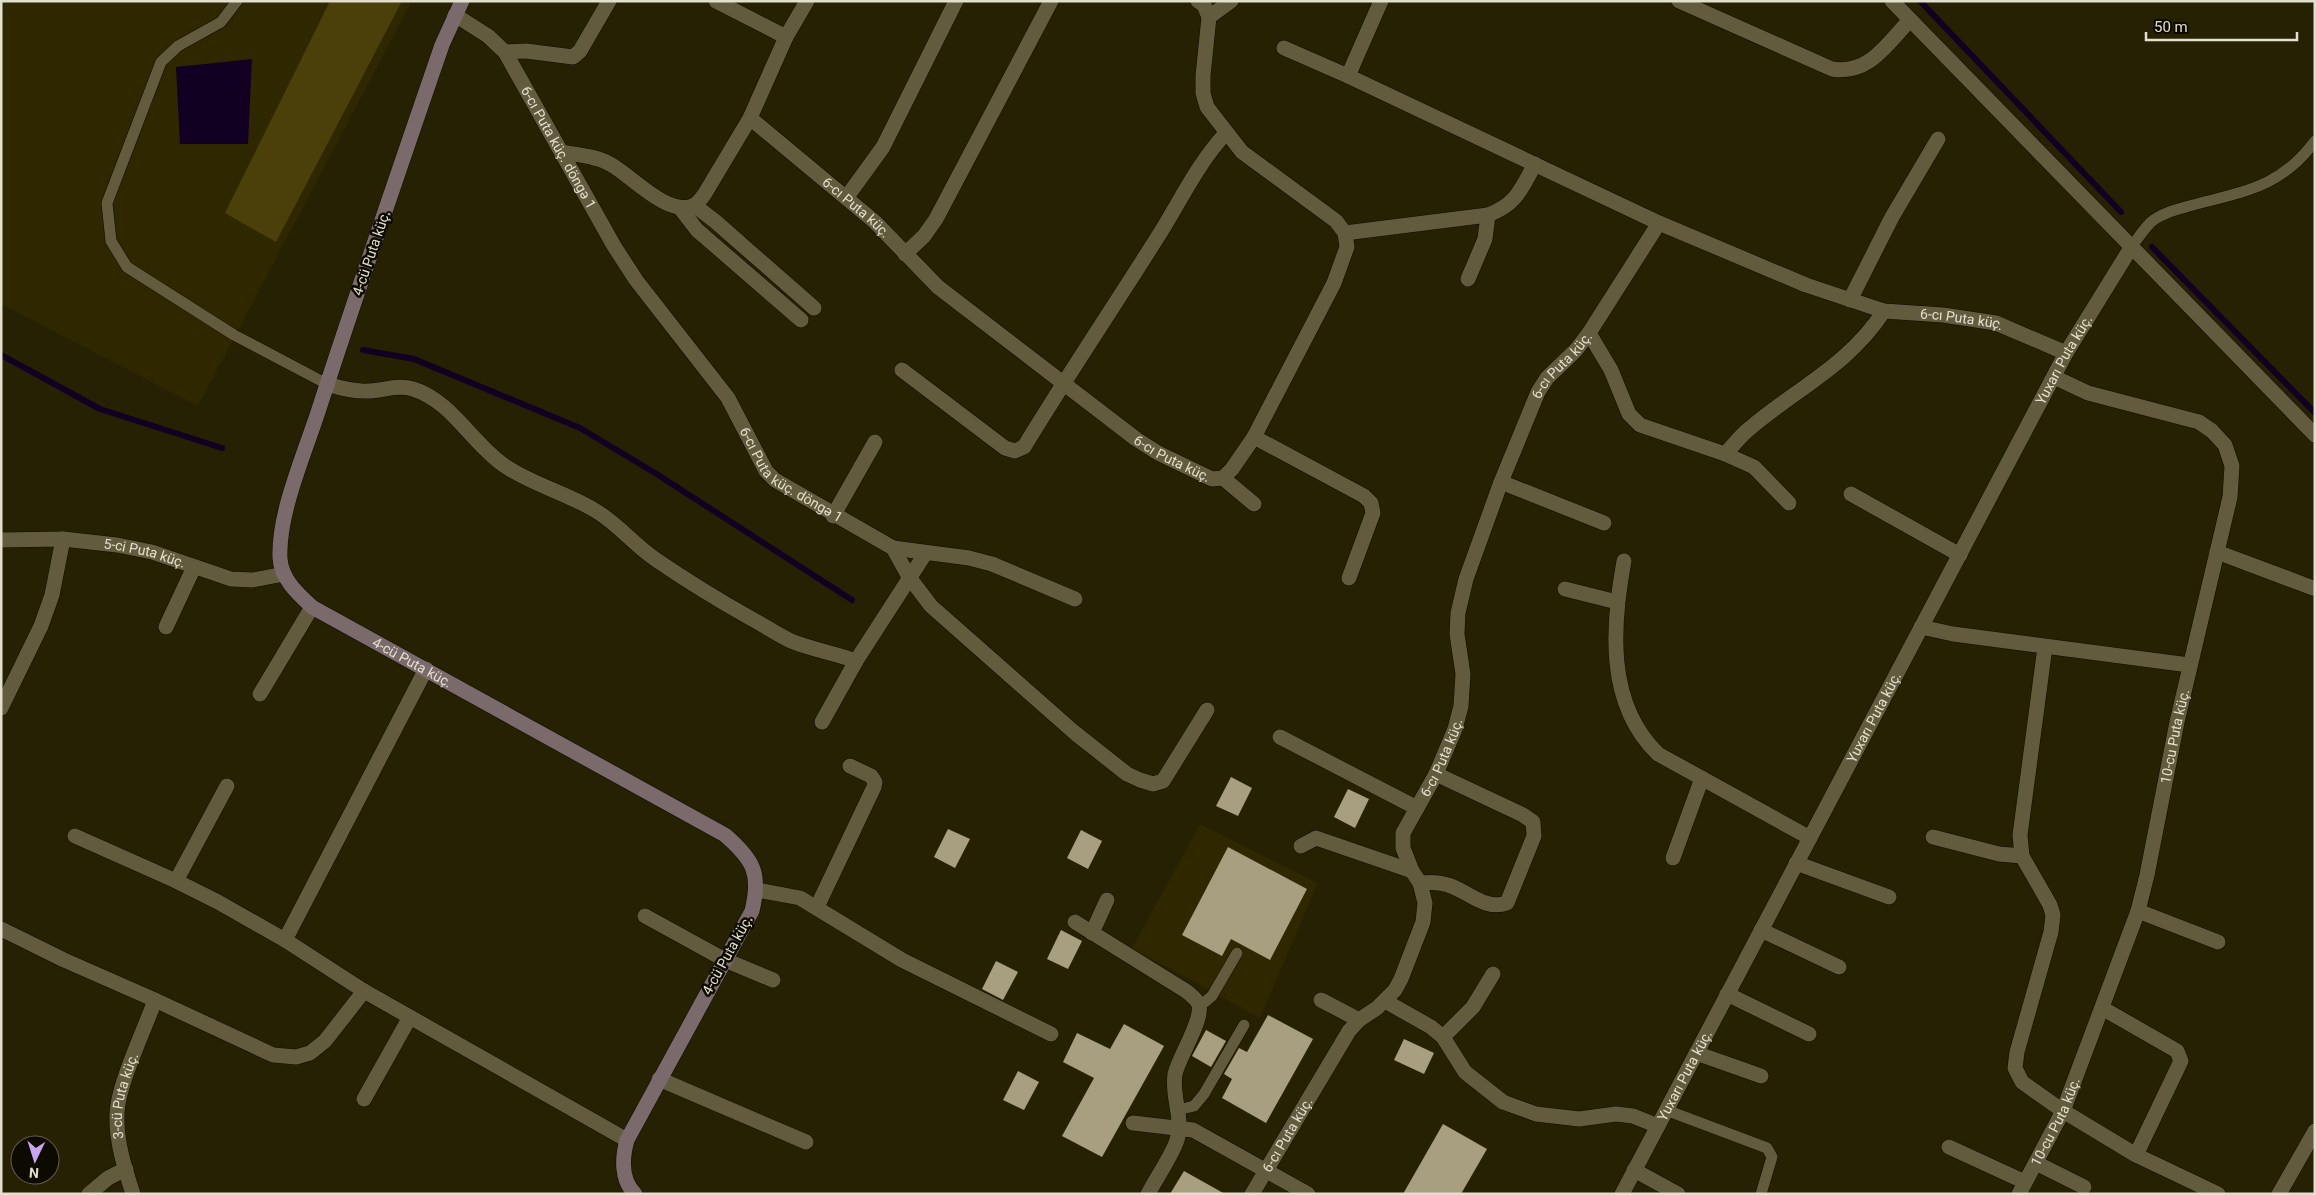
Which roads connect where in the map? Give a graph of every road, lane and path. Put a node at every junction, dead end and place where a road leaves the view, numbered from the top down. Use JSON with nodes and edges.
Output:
{"nodes":[{"id":1,"x":237,"y":1,"type":"edge"},
{"id":2,"x":462,"y":1,"type":"edge"},
{"id":3,"x":609,"y":1,"type":"edge"},
{"id":4,"x":716,"y":1,"type":"edge"},
{"id":5,"x":807,"y":1,"type":"edge"},
{"id":6,"x":956,"y":1,"type":"edge"},
{"id":7,"x":1051,"y":1,"type":"edge"},
{"id":8,"x":1198,"y":1,"type":"edge"},
{"id":9,"x":1231,"y":1,"type":"edge"},
{"id":10,"x":1381,"y":1,"type":"edge"},
{"id":11,"x":1678,"y":1,"type":"edge"},
{"id":12,"x":1892,"y":1,"type":"edge"},
{"id":13,"x":455,"y":15,"type":"junction"},
{"id":14,"x":1209,"y":17,"type":"junction"},
{"id":15,"x":1910,"y":20,"type":"junction"},
{"id":16,"x":786,"y":37,"type":"junction"},
{"id":17,"x":1284,"y":48,"type":"dead end"},
{"id":18,"x":505,"y":52,"type":"junction"},
{"id":19,"x":1348,"y":76,"type":"junction"},
{"id":20,"x":750,"y":118,"type":"junction"},
{"id":21,"x":1226,"y":133,"type":"junction"},
{"id":22,"x":1938,"y":139,"type":"dead end"},
{"id":23,"x":2315,"y":140,"type":"edge"},
{"id":24,"x":562,"y":152,"type":"junction"},
{"id":25,"x":1535,"y":164,"type":"junction"},
{"id":26,"x":846,"y":198,"type":"junction"},
{"id":27,"x":687,"y":207,"type":"junction"},
{"id":28,"x":1488,"y":215,"type":"junction"},
{"id":29,"x":1659,"y":223,"type":"junction"},
{"id":30,"x":1346,"y":233,"type":"junction"},
{"id":31,"x":2132,"y":246,"type":"junction"},
{"id":32,"x":905,"y":254,"type":"junction"},
{"id":33,"x":1468,"y":280,"type":"dead end"},
{"id":34,"x":1850,"y":300,"type":"junction"},
{"id":35,"x":814,"y":308,"type":"dead end"},
{"id":36,"x":1884,"y":311,"type":"junction"},
{"id":37,"x":801,"y":320,"type":"dead end"},
{"id":38,"x":1589,"y":333,"type":"junction"},
{"id":39,"x":2066,"y":353,"type":"junction"},
{"id":40,"x":902,"y":370,"type":"dead end"},
{"id":41,"x":2054,"y":377,"type":"junction"},
{"id":42,"x":1062,"y":383,"type":"junction"},
{"id":43,"x":327,"y":384,"type":"junction"},
{"id":44,"x":2315,"y":435,"type":"edge"},
{"id":45,"x":1254,"y":437,"type":"junction"},
{"id":46,"x":875,"y":442,"type":"dead end"},
{"id":47,"x":1725,"y":454,"type":"junction"},
{"id":48,"x":1222,"y":478,"type":"junction"},
{"id":49,"x":1501,"y":482,"type":"junction"},
{"id":50,"x":1851,"y":494,"type":"dead end"},
{"id":51,"x":1789,"y":503,"type":"dead end"},
{"id":52,"x":1254,"y":504,"type":"dead end"},
{"id":53,"x":833,"y":516,"type":"junction"},
{"id":54,"x":1604,"y":523,"type":"dead end"},
{"id":55,"x":64,"y":539,"type":"junction"},
{"id":56,"x":1,"y":540,"type":"edge"},
{"id":57,"x":893,"y":548,"type":"junction"},
{"id":58,"x":2217,"y":552,"type":"junction"},
{"id":59,"x":926,"y":554,"type":"junction"},
{"id":60,"x":1960,"y":555,"type":"junction"},
{"id":61,"x":1624,"y":562,"type":"dead end"},
{"id":62,"x":194,"y":567,"type":"junction"},
{"id":63,"x":284,"y":574,"type":"junction"},
{"id":64,"x":909,"y":577,"type":"junction"},
{"id":65,"x":1349,"y":578,"type":"dead end"},
{"id":66,"x":2313,"y":588,"type":"dead end"},
{"id":67,"x":1565,"y":589,"type":"dead end"},
{"id":68,"x":1075,"y":599,"type":"dead end"},
{"id":69,"x":1617,"y":602,"type":"junction"},
{"id":70,"x":312,"y":607,"type":"junction"},
{"id":71,"x":166,"y":627,"type":"dead end"},
{"id":72,"x":1921,"y":627,"type":"junction"},
{"id":73,"x":2045,"y":647,"type":"junction"},
{"id":74,"x":856,"y":661,"type":"junction"},
{"id":75,"x":2189,"y":665,"type":"junction"},
{"id":76,"x":426,"y":669,"type":"junction"},
{"id":77,"x":260,"y":694,"type":"dead end"},
{"id":78,"x":1,"y":708,"type":"edge"},
{"id":79,"x":1207,"y":710,"type":"dead end"},
{"id":80,"x":822,"y":722,"type":"dead end"},
{"id":81,"x":1280,"y":737,"type":"dead end"},
{"id":82,"x":850,"y":766,"type":"dead end"},
{"id":83,"x":1436,"y":774,"type":"junction"},
{"id":84,"x":1702,"y":778,"type":"junction"},
{"id":85,"x":227,"y":786,"type":"dead end"},
{"id":86,"x":1417,"y":808,"type":"junction"},
{"id":87,"x":75,"y":836,"type":"dead end"},
{"id":88,"x":1933,"y":837,"type":"dead end"},
{"id":89,"x":1810,"y":838,"type":"junction"},
{"id":90,"x":1301,"y":846,"type":"dead end"},
{"id":91,"x":2022,"y":856,"type":"junction"},
{"id":92,"x":1673,"y":858,"type":"dead end"},
{"id":93,"x":1796,"y":864,"type":"junction"},
{"id":94,"x":1416,"y":877,"type":"junction"},
{"id":95,"x":176,"y":881,"type":"junction"},
{"id":96,"x":757,"y":890,"type":"junction"},
{"id":97,"x":1889,"y":897,"type":"dead end"},
{"id":98,"x":1107,"y":900,"type":"dead end"},
{"id":99,"x":817,"y":907,"type":"junction"},
{"id":100,"x":2138,"y":911,"type":"junction"},
{"id":101,"x":645,"y":916,"type":"dead end"},
{"id":102,"x":1075,"y":922,"type":"dead end"},
{"id":103,"x":1,"y":929,"type":"edge"},
{"id":104,"x":1761,"y":930,"type":"junction"},
{"id":105,"x":1092,"y":932,"type":"junction"},
{"id":106,"x":285,"y":940,"type":"junction"},
{"id":107,"x":2218,"y":942,"type":"dead end"},
{"id":108,"x":1236,"y":953,"type":"dead end"},
{"id":109,"x":725,"y":960,"type":"junction"},
{"id":110,"x":1839,"y":967,"type":"dead end"},
{"id":111,"x":1493,"y":974,"type":"dead end"},
{"id":112,"x":773,"y":980,"type":"dead end"},
{"id":113,"x":364,"y":991,"type":"junction"},
{"id":114,"x":1727,"y":994,"type":"junction"},
{"id":115,"x":156,"y":1000,"type":"junction"},
{"id":116,"x":1321,"y":1000,"type":"dead end"},
{"id":117,"x":1385,"y":1001,"type":"junction"},
{"id":118,"x":1200,"y":1006,"type":"junction"},
{"id":119,"x":2102,"y":1008,"type":"junction"},
{"id":120,"x":410,"y":1017,"type":"junction"},
{"id":121,"x":1359,"y":1020,"type":"junction"},
{"id":122,"x":1244,"y":1025,"type":"dead end"},
{"id":123,"x":1051,"y":1034,"type":"dead end"},
{"id":124,"x":1809,"y":1034,"type":"dead end"},
{"id":125,"x":1443,"y":1037,"type":"junction"},
{"id":126,"x":1696,"y":1053,"type":"junction"},
{"id":127,"x":1760,"y":1076,"type":"dead end"},
{"id":128,"x":659,"y":1079,"type":"junction"},
{"id":129,"x":364,"y":1099,"type":"dead end"},
{"id":130,"x":1178,"y":1110,"type":"junction"},
{"id":131,"x":1666,"y":1110,"type":"junction"},
{"id":132,"x":2063,"y":1111,"type":"junction"},
{"id":133,"x":1133,"y":1123,"type":"dead end"},
{"id":134,"x":1658,"y":1126,"type":"junction"},
{"id":135,"x":1180,"y":1127,"type":"junction"},
{"id":136,"x":2315,"y":1131,"type":"edge"},
{"id":137,"x":627,"y":1140,"type":"junction"},
{"id":138,"x":806,"y":1142,"type":"dead end"},
{"id":139,"x":1949,"y":1147,"type":"dead end"},
{"id":140,"x":2136,"y":1155,"type":"junction"},
{"id":141,"x":2036,"y":1163,"type":"junction"},
{"id":142,"x":126,"y":1170,"type":"junction"},
{"id":143,"x":1266,"y":1170,"type":"junction"},
{"id":144,"x":1634,"y":1170,"type":"junction"},
{"id":145,"x":2084,"y":1187,"type":"dead end"},
{"id":146,"x":2022,"y":1188,"type":"edge"},
{"id":147,"x":89,"y":1194,"type":"edge"},
{"id":148,"x":133,"y":1194,"type":"edge"},
{"id":149,"x":635,"y":1194,"type":"edge"},
{"id":150,"x":1148,"y":1194,"type":"edge"},
{"id":151,"x":1252,"y":1194,"type":"edge"},
{"id":152,"x":1308,"y":1194,"type":"edge"},
{"id":153,"x":1622,"y":1194,"type":"edge"},
{"id":154,"x":1678,"y":1194,"type":"edge"},
{"id":155,"x":1761,"y":1194,"type":"edge"},
{"id":156,"x":2218,"y":1194,"type":"edge"},
{"id":157,"x":2279,"y":1194,"type":"edge"}],
"edges":[{"from":1,"to":43,"type":"lane"},
{"from":2,"to":13,"type":"street","name":"4-cü Puta küç."},
{"from":3,"to":18,"type":"street"},
{"from":4,"to":16,"type":"street"},
{"from":5,"to":16,"type":"street"},
{"from":6,"to":26,"type":"street"},
{"from":7,"to":32,"type":"street"},
{"from":8,"to":14,"type":"street"},
{"from":9,"to":14,"type":"street"},
{"from":10,"to":19,"type":"street"},
{"from":11,"to":15,"type":"street"},
{"from":12,"to":15,"type":"street"},
{"from":13,"to":18,"type":"street","name":"6-cı Puta küç. döngə 1"},
{"from":13,"to":43,"type":"street","name":"4-cü Puta küç."},
{"from":14,"to":21,"type":"street"},
{"from":15,"to":31,"type":"street"},
{"from":16,"to":20,"type":"street"},
{"from":17,"to":19,"type":"street","name":"6-cı Puta küç."},
{"from":18,"to":24,"type":"street","name":"6-cı Puta küç. döngə 1"},
{"from":19,"to":25,"type":"street","name":"6-cı Puta küç."},
{"from":20,"to":26,"type":"street","name":"6-cı Puta küç."},
{"from":20,"to":27,"type":"street"},
{"from":21,"to":30,"type":"street"},
{"from":21,"to":42,"type":"street"},
{"from":22,"to":34,"type":"street"},
{"from":23,"to":31,"type":"lane"},
{"from":24,"to":27,"type":"street"},
{"from":24,"to":53,"type":"street","name":"6-cı Puta küç. döngə 1"},
{"from":25,"to":28,"type":"street"},
{"from":25,"to":29,"type":"street","name":"6-cı Puta küç."},
{"from":26,"to":32,"type":"street","name":"6-cı Puta küç."},
{"from":27,"to":35,"type":"street"},
{"from":27,"to":37,"type":"street"},
{"from":28,"to":30,"type":"street"},
{"from":28,"to":33,"type":"street"},
{"from":29,"to":34,"type":"street","name":"6-cı Puta küç."},
{"from":29,"to":38,"type":"street","name":"6-cı Puta küç."},
{"from":30,"to":45,"type":"street","name":"6-cı Puta küç."},
{"from":31,"to":39,"type":"street","name":"Yuxarı Puta küç."},
{"from":31,"to":44,"type":"street"},
{"from":32,"to":42,"type":"street","name":"6-cı Puta küç."},
{"from":34,"to":36,"type":"street","name":"6-cı Puta küç."},
{"from":36,"to":39,"type":"street","name":"6-cı Puta küç."},
{"from":36,"to":47,"type":"street"},
{"from":38,"to":47,"type":"street"},
{"from":38,"to":49,"type":"street","name":"6-cı Puta küç."},
{"from":39,"to":41,"type":"street","name":"Yuxarı Puta küç."},
{"from":40,"to":42,"type":"street"},
{"from":41,"to":58,"type":"street","name":"10-cu Puta küç."},
{"from":41,"to":60,"type":"street","name":"Yuxarı Puta küç."},
{"from":42,"to":48,"type":"street","name":"6-cı Puta küç."},
{"from":43,"to":63,"type":"street","name":"4-cü Puta küç."},
{"from":43,"to":74,"type":"street"},
{"from":45,"to":48,"type":"street","name":"6-cı Puta küç."},
{"from":45,"to":65,"type":"street"},
{"from":46,"to":53,"type":"street"},
{"from":47,"to":51,"type":"street"},
{"from":48,"to":52,"type":"street"},
{"from":49,"to":54,"type":"street"},
{"from":49,"to":83,"type":"street","name":"6-cı Puta küç."},
{"from":50,"to":60,"type":"street"},
{"from":53,"to":57,"type":"street","name":"6-cı Puta küç. döngə 1"},
{"from":55,"to":56,"type":"street","name":"5-ci Puta küç."},
{"from":55,"to":62,"type":"street","name":"5-ci Puta küç."},
{"from":55,"to":78,"type":"street"},
{"from":57,"to":59,"type":"street","name":"6-cı Puta küç. döngə 1"},
{"from":57,"to":64,"type":"street"},
{"from":58,"to":66,"type":"street"},
{"from":58,"to":75,"type":"street","name":"10-cu Puta küç."},
{"from":59,"to":64,"type":"street"},
{"from":59,"to":68,"type":"street","name":"6-cı Puta küç. döngə 1"},
{"from":60,"to":72,"type":"street","name":"Yuxarı Puta küç."},
{"from":61,"to":69,"type":"street"},
{"from":62,"to":63,"type":"street","name":"5-ci Puta küç."},
{"from":62,"to":71,"type":"street"},
{"from":63,"to":70,"type":"street","name":"4-cü Puta küç."},
{"from":64,"to":74,"type":"street"},
{"from":64,"to":79,"type":"street"},
{"from":67,"to":69,"type":"street"},
{"from":69,"to":84,"type":"street"},
{"from":70,"to":76,"type":"street","name":"4-cü Puta küç."},
{"from":70,"to":77,"type":"street"},
{"from":72,"to":73,"type":"street"},
{"from":72,"to":89,"type":"street","name":"Yuxarı Puta küç."},
{"from":73,"to":75,"type":"street"},
{"from":73,"to":91,"type":"street"},
{"from":74,"to":80,"type":"street"},
{"from":75,"to":100,"type":"street","name":"10-cu Puta küç."},
{"from":76,"to":96,"type":"street","name":"4-cü Puta küç."},
{"from":76,"to":106,"type":"street"},
{"from":81,"to":86,"type":"street"},
{"from":82,"to":99,"type":"street"},
{"from":83,"to":86,"type":"street","name":"6-cı Puta küç."},
{"from":83,"to":94,"type":"street"},
{"from":84,"to":89,"type":"street"},
{"from":84,"to":92,"type":"street"},
{"from":85,"to":95,"type":"street"},
{"from":86,"to":94,"type":"street","name":"6-cı Puta küç."},
{"from":87,"to":95,"type":"street"},
{"from":88,"to":91,"type":"street"},
{"from":89,"to":93,"type":"street","name":"Yuxarı Puta küç."},
{"from":90,"to":94,"type":"street"},
{"from":91,"to":132,"type":"street"},
{"from":93,"to":97,"type":"street"},
{"from":93,"to":104,"type":"street","name":"Yuxarı Puta küç."},
{"from":94,"to":117,"type":"street","name":"6-cı Puta küç."},
{"from":95,"to":106,"type":"street"},
{"from":96,"to":99,"type":"street"},
{"from":96,"to":109,"type":"street","name":"4-cü Puta küç."},
{"from":98,"to":105,"type":"street"},
{"from":99,"to":123,"type":"street"},
{"from":100,"to":107,"type":"street"},
{"from":100,"to":119,"type":"street","name":"10-cu Puta küç."},
{"from":101,"to":109,"type":"street"},
{"from":102,"to":105,"type":"street"},
{"from":103,"to":115,"type":"street"},
{"from":104,"to":110,"type":"street"},
{"from":104,"to":114,"type":"street","name":"Yuxarı Puta küç."},
{"from":105,"to":118,"type":"street"},
{"from":106,"to":113,"type":"street"},
{"from":108,"to":118,"type":"lane"},
{"from":109,"to":112,"type":"street"},
{"from":109,"to":128,"type":"street","name":"4-cü Puta küç."},
{"from":111,"to":125,"type":"street"},
{"from":113,"to":115,"type":"street"},
{"from":113,"to":120,"type":"street"},
{"from":114,"to":124,"type":"street"},
{"from":114,"to":126,"type":"street","name":"Yuxarı Puta küç."},
{"from":115,"to":142,"type":"street","name":"3-cü Puta küç."},
{"from":116,"to":121,"type":"street"},
{"from":117,"to":121,"type":"street","name":"6-cı Puta küç."},
{"from":117,"to":125,"type":"street"},
{"from":118,"to":130,"type":"street"},
{"from":119,"to":132,"type":"street","name":"10-cu Puta küç."},
{"from":119,"to":140,"type":"street"},
{"from":120,"to":129,"type":"street"},
{"from":120,"to":137,"type":"street"},
{"from":121,"to":143,"type":"street","name":"6-cı Puta küç."},
{"from":122,"to":130,"type":"lane"},
{"from":125,"to":134,"type":"street"},
{"from":126,"to":127,"type":"street"},
{"from":126,"to":131,"type":"street","name":"Yuxarı Puta küç."},
{"from":128,"to":137,"type":"street","name":"4-cü Puta küç."},
{"from":128,"to":138,"type":"street"},
{"from":130,"to":135,"type":"street"},
{"from":131,"to":134,"type":"street","name":"Yuxarı Puta küç."},
{"from":131,"to":155,"type":"lane"},
{"from":132,"to":140,"type":"street"},
{"from":132,"to":141,"type":"street","name":"10-cu Puta küç."},
{"from":133,"to":135,"type":"street"},
{"from":134,"to":144,"type":"street","name":"Yuxarı Puta küç."},
{"from":135,"to":143,"type":"street"},
{"from":135,"to":150,"type":"street"},
{"from":136,"to":157,"type":"street"},
{"from":137,"to":149,"type":"street","name":"4-cü Puta küç."},
{"from":139,"to":146,"type":"street"},
{"from":140,"to":156,"type":"street"},
{"from":141,"to":145,"type":"street"},
{"from":141,"to":146,"type":"street","name":"10-cu Puta küç."},
{"from":142,"to":147,"type":"street"},
{"from":142,"to":148,"type":"street","name":"3-cü Puta küç."},
{"from":143,"to":151,"type":"street","name":"6-cı Puta küç."},
{"from":143,"to":152,"type":"street"},
{"from":144,"to":153,"type":"street","name":"Yuxarı Puta küç."},
{"from":144,"to":154,"type":"street"}]}
